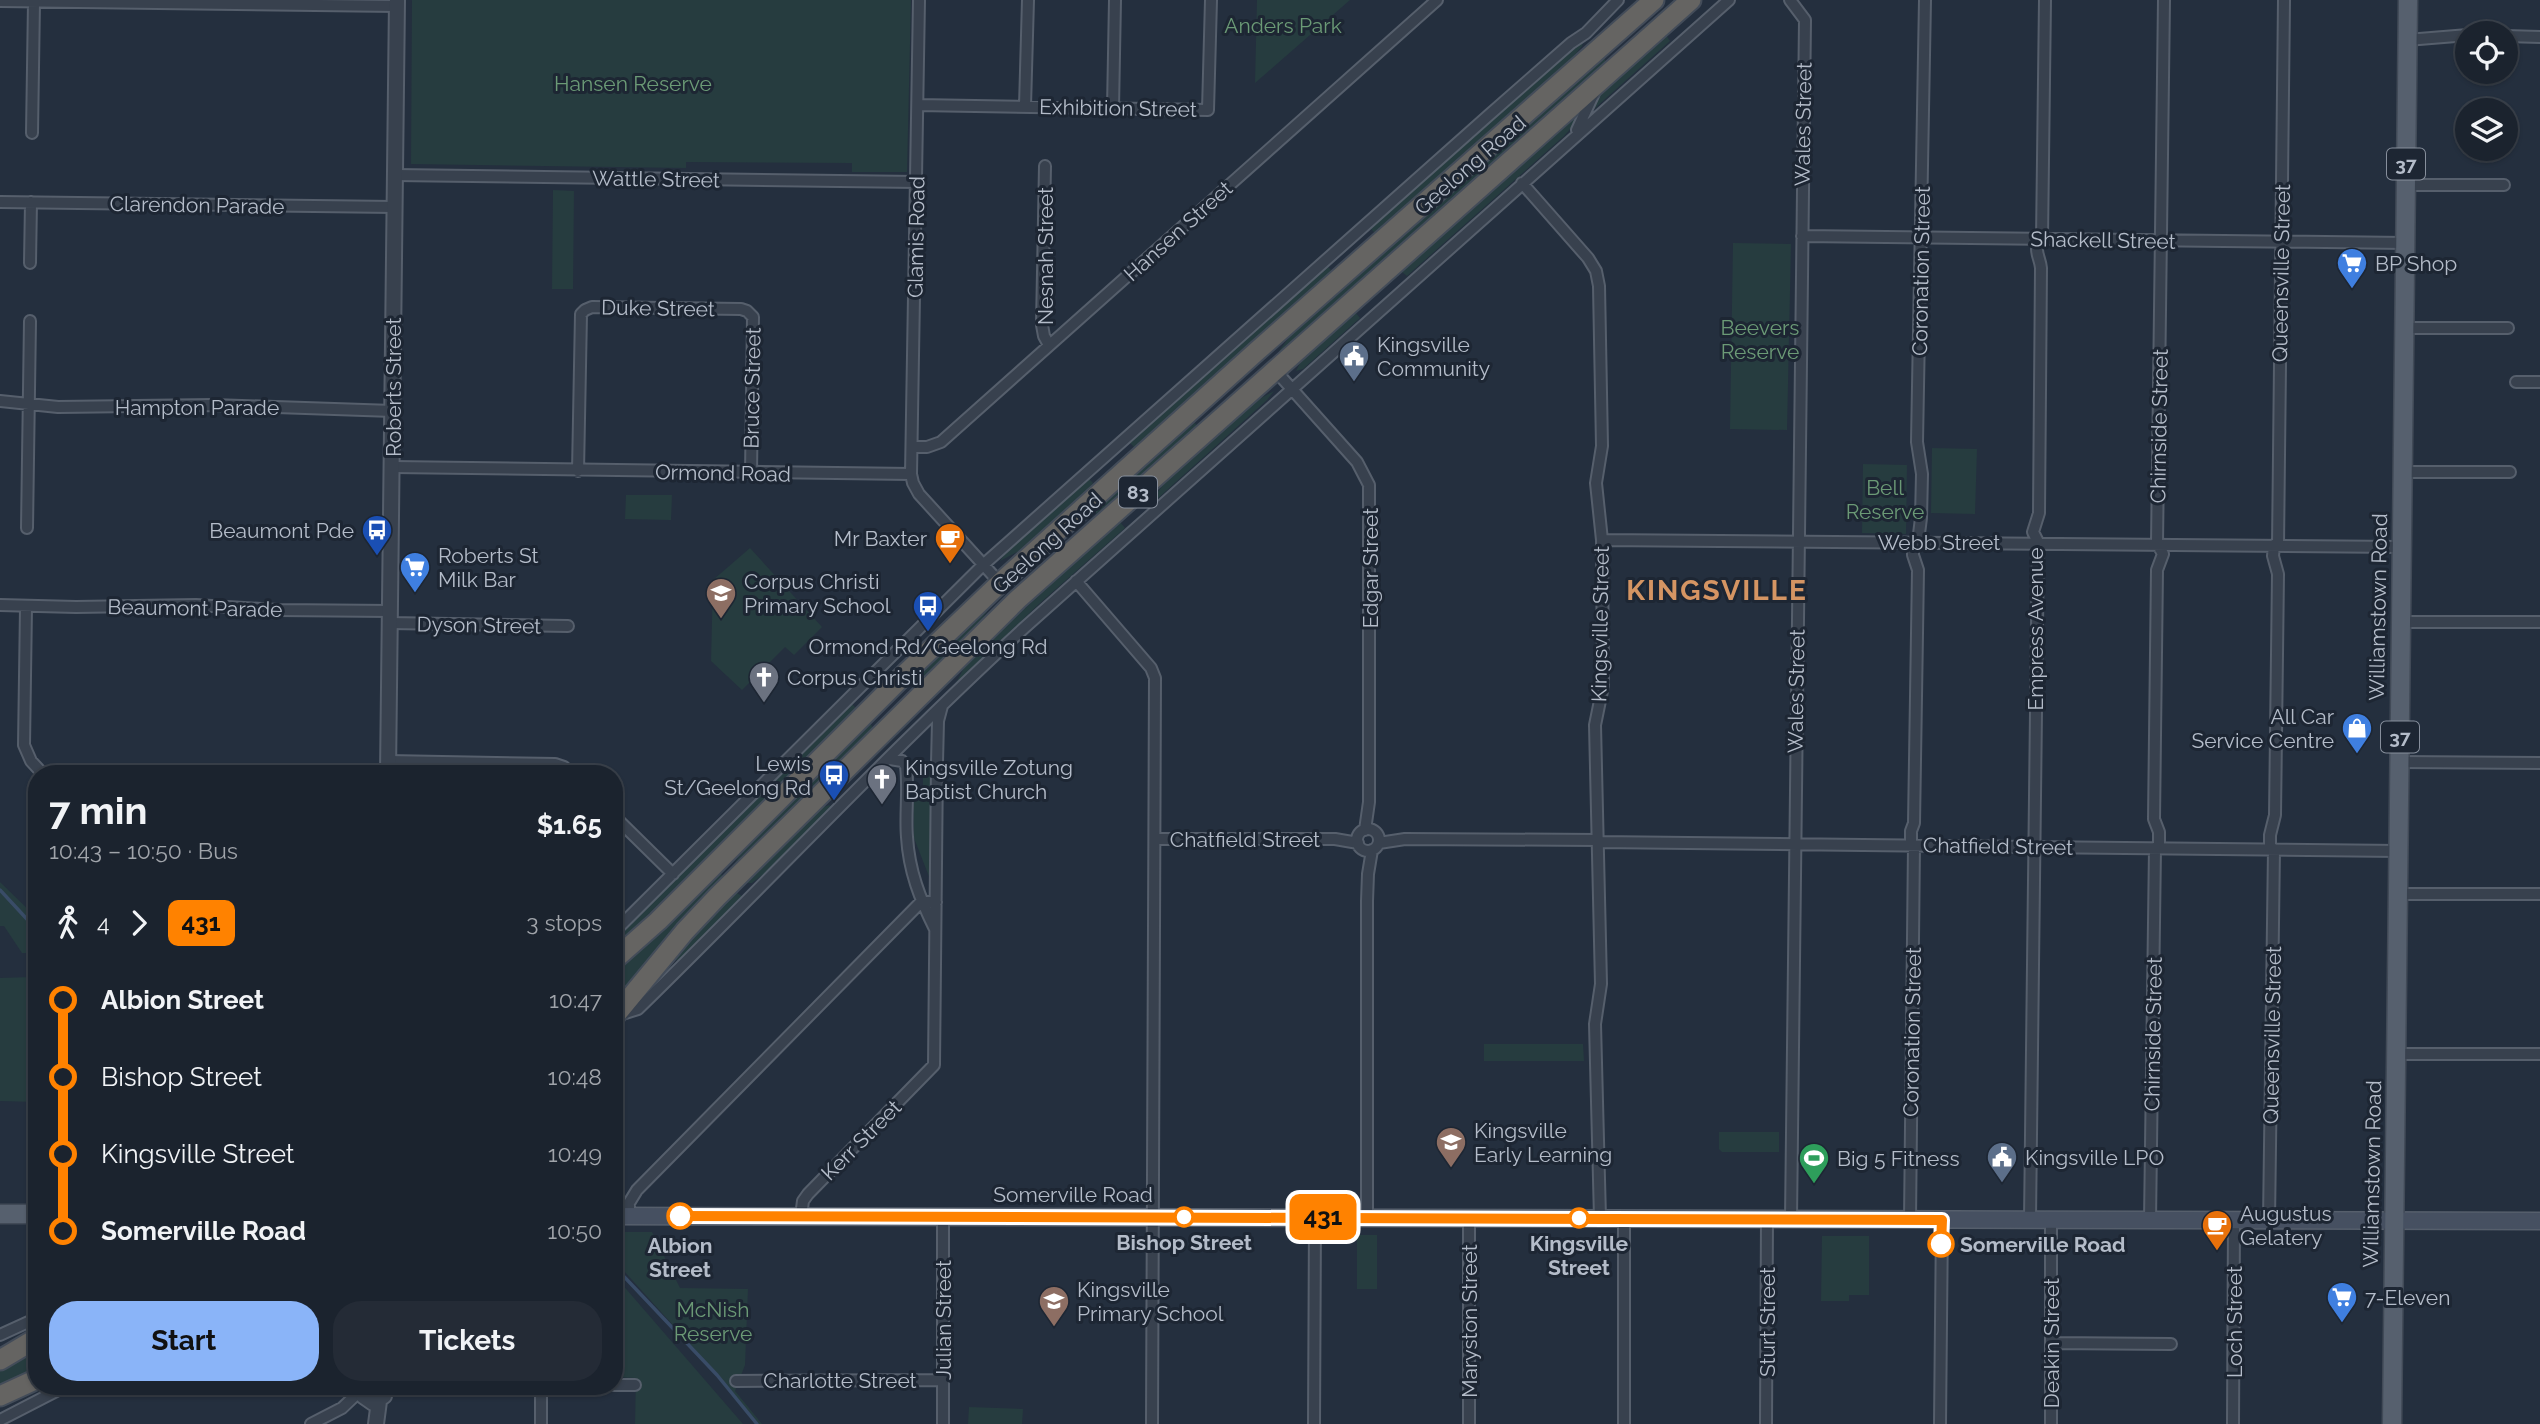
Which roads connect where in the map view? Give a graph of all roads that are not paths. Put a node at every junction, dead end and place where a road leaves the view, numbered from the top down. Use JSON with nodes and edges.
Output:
{"nodes":[{"id":1,"x":919,"y":0,"type":"edge"},
{"id":2,"x":1028,"y":0,"type":"edge"},
{"id":3,"x":1115,"y":0,"type":"edge"},
{"id":4,"x":1211,"y":0,"type":"edge"},
{"id":5,"x":1437,"y":0,"type":"edge"},
{"id":6,"x":1618,"y":0,"type":"edge"},
{"id":7,"x":1654,"y":0,"type":"edge"},
{"id":8,"x":1691,"y":0,"type":"edge"},
{"id":9,"x":1729,"y":0,"type":"edge"},
{"id":10,"x":1790,"y":0,"type":"edge"},
{"id":11,"x":1925,"y":0,"type":"edge"},
{"id":12,"x":2045,"y":0,"type":"edge"},
{"id":13,"x":2164,"y":0,"type":"edge"},
{"id":14,"x":2284,"y":0,"type":"edge"},
{"id":15,"x":2408,"y":0,"type":"edge"},
{"id":16,"x":0,"y":1,"type":"edge"},
{"id":17,"x":34,"y":2,"type":"edge"},
{"id":18,"x":397,"y":3,"type":"edge"},
{"id":19,"x":1596,"y":22,"type":"junction"},
{"id":20,"x":2518,"y":36,"type":"edge"},
{"id":21,"x":2455,"y":37,"type":"edge"},
{"id":22,"x":2540,"y":37,"type":"edge"},
{"id":23,"x":2407,"y":40,"type":"junction"},
{"id":24,"x":1594,"y":52,"type":"junction"},
{"id":25,"x":1629,"y":55,"type":"junction"},
{"id":26,"x":1602,"y":79,"type":"junction"},
{"id":27,"x":918,"y":105,"type":"junction"},
{"id":28,"x":1025,"y":106,"type":"junction"},
{"id":29,"x":1113,"y":108,"type":"junction"},
{"id":30,"x":32,"y":133,"type":"dead end"},
{"id":31,"x":1575,"y":136,"type":"junction"},
{"id":32,"x":1045,"y":166,"type":"dead end"},
{"id":33,"x":395,"y":175,"type":"junction"},
{"id":34,"x":917,"y":182,"type":"junction"},
{"id":35,"x":1522,"y":183,"type":"junction"},
{"id":36,"x":2406,"y":185,"type":"junction"},
{"id":37,"x":2504,"y":185,"type":"dead end"},
{"id":38,"x":0,"y":202,"type":"edge"},
{"id":39,"x":31,"y":202,"type":"junction"},
{"id":40,"x":394,"y":207,"type":"junction"},
{"id":41,"x":1801,"y":236,"type":"junction"},
{"id":42,"x":1923,"y":237,"type":"junction"},
{"id":43,"x":2042,"y":239,"type":"junction"},
{"id":44,"x":2162,"y":241,"type":"junction"},
{"id":45,"x":2281,"y":242,"type":"junction"},
{"id":46,"x":2405,"y":243,"type":"junction"},
{"id":47,"x":30,"y":263,"type":"dead end"},
{"id":48,"x":741,"y":309,"type":"joint"},
{"id":49,"x":30,"y":321,"type":"dead end"},
{"id":50,"x":2404,"y":328,"type":"junction"},
{"id":51,"x":2508,"y":328,"type":"dead end"},
{"id":52,"x":1049,"y":345,"type":"junction"},
{"id":53,"x":1257,"y":351,"type":"junction"},
{"id":54,"x":1274,"y":369,"type":"junction"},
{"id":55,"x":2516,"y":382,"type":"dead end"},
{"id":56,"x":2540,"y":382,"type":"edge"},
{"id":57,"x":1291,"y":388,"type":"junction"},
{"id":58,"x":0,"y":401,"type":"edge"},
{"id":59,"x":29,"y":405,"type":"junction"},
{"id":60,"x":393,"y":411,"type":"junction"},
{"id":61,"x":912,"y":447,"type":"junction"},
{"id":62,"x":393,"y":467,"type":"junction"},
{"id":63,"x":578,"y":471,"type":"junction"},
{"id":64,"x":2402,"y":472,"type":"junction"},
{"id":65,"x":2510,"y":472,"type":"dead end"},
{"id":66,"x":751,"y":474,"type":"junction"},
{"id":67,"x":911,"y":474,"type":"junction"},
{"id":68,"x":27,"y":528,"type":"dead end"},
{"id":69,"x":1602,"y":540,"type":"junction"},
{"id":70,"x":1797,"y":541,"type":"junction"},
{"id":71,"x":1916,"y":542,"type":"junction"},
{"id":72,"x":2038,"y":542,"type":"junction"},
{"id":73,"x":2157,"y":543,"type":"junction"},
{"id":74,"x":2276,"y":546,"type":"junction"},
{"id":75,"x":2401,"y":547,"type":"junction"},
{"id":76,"x":983,"y":565,"type":"junction"},
{"id":77,"x":1076,"y":581,"type":"junction"},
{"id":78,"x":1000,"y":583,"type":"junction"},
{"id":79,"x":1017,"y":600,"type":"junction"},
{"id":80,"x":0,"y":605,"type":"edge"},
{"id":81,"x":26,"y":607,"type":"junction"},
{"id":82,"x":390,"y":617,"type":"junction"},
{"id":83,"x":2401,"y":622,"type":"junction"},
{"id":84,"x":2540,"y":622,"type":"edge"},
{"id":85,"x":568,"y":626,"type":"dead end"},
{"id":86,"x":942,"y":706,"type":"junction"},
{"id":87,"x":890,"y":758,"type":"junction"},
{"id":88,"x":2399,"y":762,"type":"junction"},
{"id":89,"x":2540,"y":763,"type":"edge"},
{"id":90,"x":35,"y":765,"type":"edge"},
{"id":91,"x":388,"y":765,"type":"edge"},
{"id":92,"x":499,"y":765,"type":"edge"},
{"id":93,"x":558,"y":765,"type":"edge"},
{"id":94,"x":623,"y":825,"type":"edge"},
{"id":95,"x":1155,"y":839,"type":"junction"},
{"id":96,"x":1368,"y":840,"type":"junction"},
{"id":97,"x":1598,"y":841,"type":"junction"},
{"id":98,"x":734,"y":844,"type":"junction"},
{"id":99,"x":1795,"y":844,"type":"junction"},
{"id":100,"x":1913,"y":845,"type":"junction"},
{"id":101,"x":2035,"y":846,"type":"junction"},
{"id":102,"x":2157,"y":848,"type":"junction"},
{"id":103,"x":2272,"y":849,"type":"junction"},
{"id":104,"x":2398,"y":851,"type":"junction"},
{"id":105,"x":673,"y":874,"type":"junction"},
{"id":106,"x":734,"y":880,"type":"junction"},
{"id":107,"x":762,"y":885,"type":"junction"},
{"id":108,"x":2398,"y":894,"type":"junction"},
{"id":109,"x":2540,"y":894,"type":"edge"},
{"id":110,"x":921,"y":902,"type":"junction"},
{"id":111,"x":936,"y":902,"type":"junction"},
{"id":112,"x":623,"y":923,"type":"edge"},
{"id":113,"x":936,"y":932,"type":"junction"},
{"id":114,"x":623,"y":952,"type":"edge"},
{"id":115,"x":623,"y":1007,"type":"edge"},
{"id":116,"x":623,"y":1014,"type":"edge"},
{"id":117,"x":2396,"y":1054,"type":"junction"},
{"id":118,"x":2540,"y":1054,"type":"edge"},
{"id":119,"x":623,"y":1213,"type":"edge"},
{"id":120,"x":0,"y":1214,"type":"edge"},
{"id":121,"x":28,"y":1214,"type":"edge"},
{"id":122,"x":623,"y":1216,"type":"edge"},
{"id":123,"x":802,"y":1216,"type":"junction"},
{"id":124,"x":943,"y":1217,"type":"junction"},
{"id":125,"x":1153,"y":1217,"type":"junction"},
{"id":126,"x":1315,"y":1217,"type":"junction"},
{"id":127,"x":1367,"y":1217,"type":"junction"},
{"id":128,"x":1469,"y":1218,"type":"junction"},
{"id":129,"x":1600,"y":1218,"type":"junction"},
{"id":130,"x":1624,"y":1219,"type":"junction"},
{"id":131,"x":1767,"y":1219,"type":"junction"},
{"id":132,"x":1791,"y":1219,"type":"junction"},
{"id":133,"x":1910,"y":1220,"type":"junction"},
{"id":134,"x":1942,"y":1220,"type":"junction"},
{"id":135,"x":2030,"y":1220,"type":"junction"},
{"id":136,"x":2051,"y":1220,"type":"junction"},
{"id":137,"x":2150,"y":1220,"type":"junction"},
{"id":138,"x":2234,"y":1221,"type":"junction"},
{"id":139,"x":2269,"y":1221,"type":"junction"},
{"id":140,"x":2395,"y":1221,"type":"junction"},
{"id":141,"x":2540,"y":1221,"type":"edge"},
{"id":142,"x":28,"y":1322,"type":"edge"},
{"id":143,"x":0,"y":1335,"type":"edge"},
{"id":144,"x":2050,"y":1343,"type":"junction"},
{"id":145,"x":2171,"y":1344,"type":"dead end"},
{"id":146,"x":28,"y":1345,"type":"edge"},
{"id":147,"x":0,"y":1360,"type":"edge"},
{"id":148,"x":943,"y":1380,"type":"junction"},
{"id":149,"x":736,"y":1381,"type":"dead end"},
{"id":150,"x":28,"y":1383,"type":"edge"},
{"id":151,"x":623,"y":1385,"type":"edge"},
{"id":152,"x":635,"y":1385,"type":"dead end"},
{"id":153,"x":49,"y":1395,"type":"edge"},
{"id":154,"x":371,"y":1395,"type":"edge"},
{"id":155,"x":373,"y":1395,"type":"edge"},
{"id":156,"x":541,"y":1395,"type":"edge"},
{"id":157,"x":0,"y":1396,"type":"edge"},
{"id":158,"x":0,"y":1420,"type":"edge"},
{"id":159,"x":311,"y":1424,"type":"edge"},
{"id":160,"x":373,"y":1424,"type":"edge"},
{"id":161,"x":541,"y":1424,"type":"edge"},
{"id":162,"x":943,"y":1424,"type":"edge"},
{"id":163,"x":1152,"y":1424,"type":"edge"},
{"id":164,"x":1314,"y":1424,"type":"edge"},
{"id":165,"x":1469,"y":1424,"type":"edge"},
{"id":166,"x":1624,"y":1424,"type":"edge"},
{"id":167,"x":1766,"y":1424,"type":"edge"},
{"id":168,"x":1940,"y":1424,"type":"edge"},
{"id":169,"x":2051,"y":1424,"type":"edge"},
{"id":170,"x":2233,"y":1424,"type":"edge"},
{"id":171,"x":2392,"y":1424,"type":"edge"}],
"edges":[{"from":1,"to":27,"type":"street","name":"Glamis Road"},
{"from":2,"to":28,"type":"street"},
{"from":3,"to":29,"type":"street"},
{"from":4,"to":29,"type":"street","name":"Exhibition Street"},
{"from":5,"to":52,"type":"street","name":"Hansen Street"},
{"from":6,"to":19,"type":"street","name":"Geelong Road"},
{"from":7,"to":24,"type":"highway","name":"Geelong Road","number":"83"},
{"from":8,"to":25,"type":"highway","name":"Geelong Road","number":"83"},
{"from":9,"to":31,"type":"street","name":"Geelong Road"},
{"from":10,"to":41,"type":"street","name":"Wales Street"},
{"from":11,"to":42,"type":"street","name":"Coronation Street"},
{"from":12,"to":43,"type":"street","name":"Empress Avenue"},
{"from":13,"to":44,"type":"street","name":"Chirnside Street"},
{"from":14,"to":45,"type":"street","name":"Queensville Street"},
{"from":15,"to":23,"type":"main road","name":"Williamstown Road","number":"37"},
{"from":16,"to":17,"type":"street"},
{"from":17,"to":18,"type":"street"},
{"from":17,"to":30,"type":"street"},
{"from":18,"to":33,"type":"street","name":"Roberts Street"},
{"from":19,"to":24,"type":"street"},
{"from":19,"to":76,"type":"street","name":"Geelong Road"},
{"from":20,"to":22,"type":"street"},
{"from":21,"to":23,"type":"street"},
{"from":23,"to":36,"type":"main road","name":"Williamstown Road","number":"37"},
{"from":24,"to":25,"type":"highway"},
{"from":24,"to":53,"type":"highway","name":"Geelong Road","number":"83"},
{"from":25,"to":26,"type":"highway","name":"Geelong Road","number":"83"},
{"from":26,"to":31,"type":"street","name":"Geelong Road"},
{"from":26,"to":54,"type":"highway","name":"Geelong Road","number":"83"},
{"from":27,"to":28,"type":"street","name":"Exhibition Street"},
{"from":27,"to":34,"type":"street","name":"Glamis Road"},
{"from":28,"to":29,"type":"street","name":"Exhibition Street"},
{"from":31,"to":35,"type":"street","name":"Geelong Road"},
{"from":32,"to":52,"type":"street","name":"Nesnah Street"},
{"from":33,"to":34,"type":"street","name":"Wattle Street"},
{"from":33,"to":40,"type":"street","name":"Roberts Street"},
{"from":34,"to":61,"type":"street","name":"Glamis Road"},
{"from":35,"to":57,"type":"street","name":"Geelong Road"},
{"from":35,"to":69,"type":"street","name":"Kingsville Street"},
{"from":36,"to":37,"type":"street"},
{"from":36,"to":46,"type":"main road","name":"Williamstown Road","number":"37"},
{"from":38,"to":39,"type":"street","name":"Clarendon Parade"},
{"from":39,"to":40,"type":"street","name":"Clarendon Parade"},
{"from":39,"to":47,"type":"street"},
{"from":40,"to":60,"type":"street","name":"Roberts Street"},
{"from":41,"to":42,"type":"street","name":"Shackell Street"},
{"from":41,"to":70,"type":"street","name":"Wales Street"},
{"from":42,"to":43,"type":"street","name":"Shackell Street"},
{"from":42,"to":71,"type":"street","name":"Coronation Street"},
{"from":43,"to":44,"type":"street","name":"Shackell Street"},
{"from":43,"to":72,"type":"street","name":"Empress Avenue"},
{"from":44,"to":45,"type":"street","name":"Shackell Street"},
{"from":44,"to":73,"type":"street","name":"Chirnside Street"},
{"from":45,"to":46,"type":"street","name":"Shackell Street"},
{"from":45,"to":74,"type":"street","name":"Queensville Street"},
{"from":46,"to":50,"type":"main road","name":"Williamstown Road","number":"37"},
{"from":48,"to":63,"type":"street","name":"Duke Street"},
{"from":48,"to":66,"type":"street","name":"Bruce Street"},
{"from":49,"to":59,"type":"street"},
{"from":50,"to":51,"type":"street"},
{"from":50,"to":64,"type":"main road","name":"Williamstown Road","number":"37"},
{"from":52,"to":61,"type":"street","name":"Hansen Street"},
{"from":53,"to":54,"type":"highway"},
{"from":53,"to":78,"type":"highway","name":"Geelong Road","number":"83"},
{"from":54,"to":57,"type":"street","name":"Edgar Street"},
{"from":54,"to":79,"type":"highway","name":"Geelong Road","number":"83"},
{"from":55,"to":56,"type":"street"},
{"from":57,"to":77,"type":"street","name":"Geelong Road"},
{"from":57,"to":96,"type":"street","name":"Edgar Street"},
{"from":58,"to":59,"type":"street","name":"Hampton Parade"},
{"from":59,"to":60,"type":"street","name":"Hampton Parade"},
{"from":59,"to":68,"type":"street"},
{"from":60,"to":62,"type":"street","name":"Roberts Street"},
{"from":61,"to":67,"type":"street","name":"Glamis Road"},
{"from":62,"to":63,"type":"street","name":"Ormond Road"},
{"from":62,"to":82,"type":"street","name":"Roberts Street"},
{"from":63,"to":66,"type":"street","name":"Ormond Road"},
{"from":64,"to":65,"type":"street"},
{"from":64,"to":75,"type":"main road","name":"Williamstown Road","number":"37"},
{"from":66,"to":67,"type":"street","name":"Ormond Road"},
{"from":67,"to":76,"type":"street"},
{"from":69,"to":70,"type":"street","name":"Webb Street"},
{"from":69,"to":97,"type":"street","name":"Kingsville Street"},
{"from":70,"to":71,"type":"street","name":"Webb Street"},
{"from":70,"to":99,"type":"street","name":"Wales Street"},
{"from":71,"to":72,"type":"street","name":"Webb Street"},
{"from":71,"to":100,"type":"street","name":"Coronation Street"},
{"from":72,"to":73,"type":"street","name":"Webb Street"},
{"from":72,"to":101,"type":"street","name":"Empress Avenue"},
{"from":73,"to":74,"type":"street","name":"Webb Street"},
{"from":73,"to":102,"type":"street","name":"Chirnside Street"},
{"from":74,"to":75,"type":"street","name":"Webb Street"},
{"from":74,"to":103,"type":"street","name":"Queensville Street"},
{"from":75,"to":83,"type":"main road","name":"Williamstown Road","number":"37"},
{"from":76,"to":78,"type":"street"},
{"from":76,"to":105,"type":"street","name":"Geelong Road"},
{"from":77,"to":86,"type":"street","name":"Geelong Road"},
{"from":77,"to":95,"type":"street"},
{"from":78,"to":79,"type":"highway"},
{"from":78,"to":98,"type":"highway","name":"Geelong Road","number":"83"},
{"from":79,"to":106,"type":"highway","name":"Geelong Road","number":"83"},
{"from":80,"to":81,"type":"street","name":"Beaumont Parade"},
{"from":81,"to":82,"type":"street","name":"Beaumont Parade"},
{"from":81,"to":90,"type":"street"},
{"from":82,"to":85,"type":"street","name":"Dyson Street"},
{"from":82,"to":91,"type":"street","name":"Roberts Street"},
{"from":83,"to":84,"type":"street"},
{"from":83,"to":88,"type":"main road","name":"Williamstown Road","number":"37"},
{"from":86,"to":87,"type":"street","name":"Geelong Road"},
{"from":86,"to":111,"type":"street"},
{"from":87,"to":107,"type":"street","name":"Geelong Road"},
{"from":87,"to":110,"type":"street"},
{"from":88,"to":89,"type":"street"},
{"from":88,"to":104,"type":"main road","name":"Williamstown Road","number":"37"},
{"from":92,"to":93,"type":"street"},
{"from":94,"to":105,"type":"street"},
{"from":95,"to":96,"type":"street","name":"Chatfield Street"},
{"from":95,"to":125,"type":"street"},
{"from":96,"to":97,"type":"street","name":"Chatfield Street"},
{"from":96,"to":127,"type":"street","name":"Edgar Street"},
{"from":97,"to":99,"type":"street","name":"Chatfield Street"},
{"from":97,"to":129,"type":"street","name":"Kingsville Street"},
{"from":98,"to":106,"type":"highway"},
{"from":98,"to":114,"type":"highway","name":"Geelong Road","number":"83"},
{"from":99,"to":100,"type":"street","name":"Chatfield Street"},
{"from":99,"to":132,"type":"street","name":"Wales Street"},
{"from":100,"to":101,"type":"street","name":"Chatfield Street"},
{"from":100,"to":133,"type":"street","name":"Coronation Street"},
{"from":101,"to":102,"type":"street","name":"Chatfield Street"},
{"from":101,"to":135,"type":"street","name":"Empress Avenue"},
{"from":102,"to":103,"type":"street","name":"Chatfield Street"},
{"from":102,"to":137,"type":"street","name":"Chirnside Street"},
{"from":103,"to":104,"type":"street","name":"Chatfield Street"},
{"from":103,"to":139,"type":"street","name":"Queensville Street"},
{"from":104,"to":108,"type":"main road","name":"Williamstown Road","number":"37"},
{"from":105,"to":112,"type":"street","name":"Geelong Road"},
{"from":106,"to":107,"type":"street"},
{"from":106,"to":115,"type":"highway","name":"Geelong Road","number":"83"},
{"from":107,"to":116,"type":"street","name":"Geelong Road"},
{"from":108,"to":109,"type":"street"},
{"from":108,"to":117,"type":"main road","name":"Williamstown Road","number":"37"},
{"from":110,"to":111,"type":"street"},
{"from":110,"to":113,"type":"street"},
{"from":110,"to":119,"type":"street"},
{"from":111,"to":113,"type":"street"},
{"from":113,"to":123,"type":"street","name":"Kerr Street"},
{"from":117,"to":118,"type":"street"},
{"from":117,"to":140,"type":"main road","name":"Williamstown Road","number":"37"},
{"from":120,"to":121,"type":"main road"},
{"from":122,"to":123,"type":"main road","name":"Somerville Road"},
{"from":123,"to":124,"type":"main road","name":"Somerville Road"},
{"from":124,"to":125,"type":"main road","name":"Somerville Road"},
{"from":124,"to":148,"type":"street","name":"Julian Street"},
{"from":125,"to":126,"type":"main road","name":"Somerville Road"},
{"from":125,"to":163,"type":"street"},
{"from":126,"to":127,"type":"main road","name":"Somerville Road"},
{"from":126,"to":164,"type":"street"},
{"from":127,"to":128,"type":"main road","name":"Somerville Road"},
{"from":128,"to":129,"type":"main road","name":"Somerville Road"},
{"from":128,"to":165,"type":"street","name":"Maryston Street"},
{"from":129,"to":130,"type":"main road","name":"Somerville Road"},
{"from":130,"to":131,"type":"main road","name":"Somerville Road"},
{"from":130,"to":166,"type":"street"},
{"from":131,"to":132,"type":"main road","name":"Somerville Road"},
{"from":131,"to":167,"type":"street","name":"Sturt Street"},
{"from":132,"to":133,"type":"main road","name":"Somerville Road"},
{"from":133,"to":134,"type":"main road","name":"Somerville Road"},
{"from":134,"to":135,"type":"main road","name":"Somerville Road"},
{"from":134,"to":168,"type":"street"},
{"from":135,"to":136,"type":"main road","name":"Somerville Road"},
{"from":136,"to":137,"type":"main road","name":"Somerville Road"},
{"from":136,"to":144,"type":"street","name":"Deakin Street"},
{"from":137,"to":138,"type":"main road","name":"Somerville Road"},
{"from":138,"to":139,"type":"main road","name":"Somerville Road"},
{"from":138,"to":170,"type":"street","name":"Loch Street"},
{"from":139,"to":140,"type":"main road","name":"Somerville Road"},
{"from":140,"to":141,"type":"main road","name":"Somerville Road"},
{"from":140,"to":171,"type":"main road","name":"Williamstown Road","number":"37"},
{"from":142,"to":143,"type":"street"},
{"from":144,"to":145,"type":"street"},
{"from":144,"to":169,"type":"street","name":"Deakin Street"},
{"from":146,"to":147,"type":"highway"},
{"from":148,"to":149,"type":"street","name":"Charlotte Street"},
{"from":148,"to":162,"type":"street","name":"Julian Street"},
{"from":150,"to":157,"type":"highway"},
{"from":151,"to":152,"type":"street"},
{"from":153,"to":158,"type":"street"},
{"from":154,"to":159,"type":"street"},
{"from":155,"to":160,"type":"street"},
{"from":156,"to":161,"type":"street"}]}
